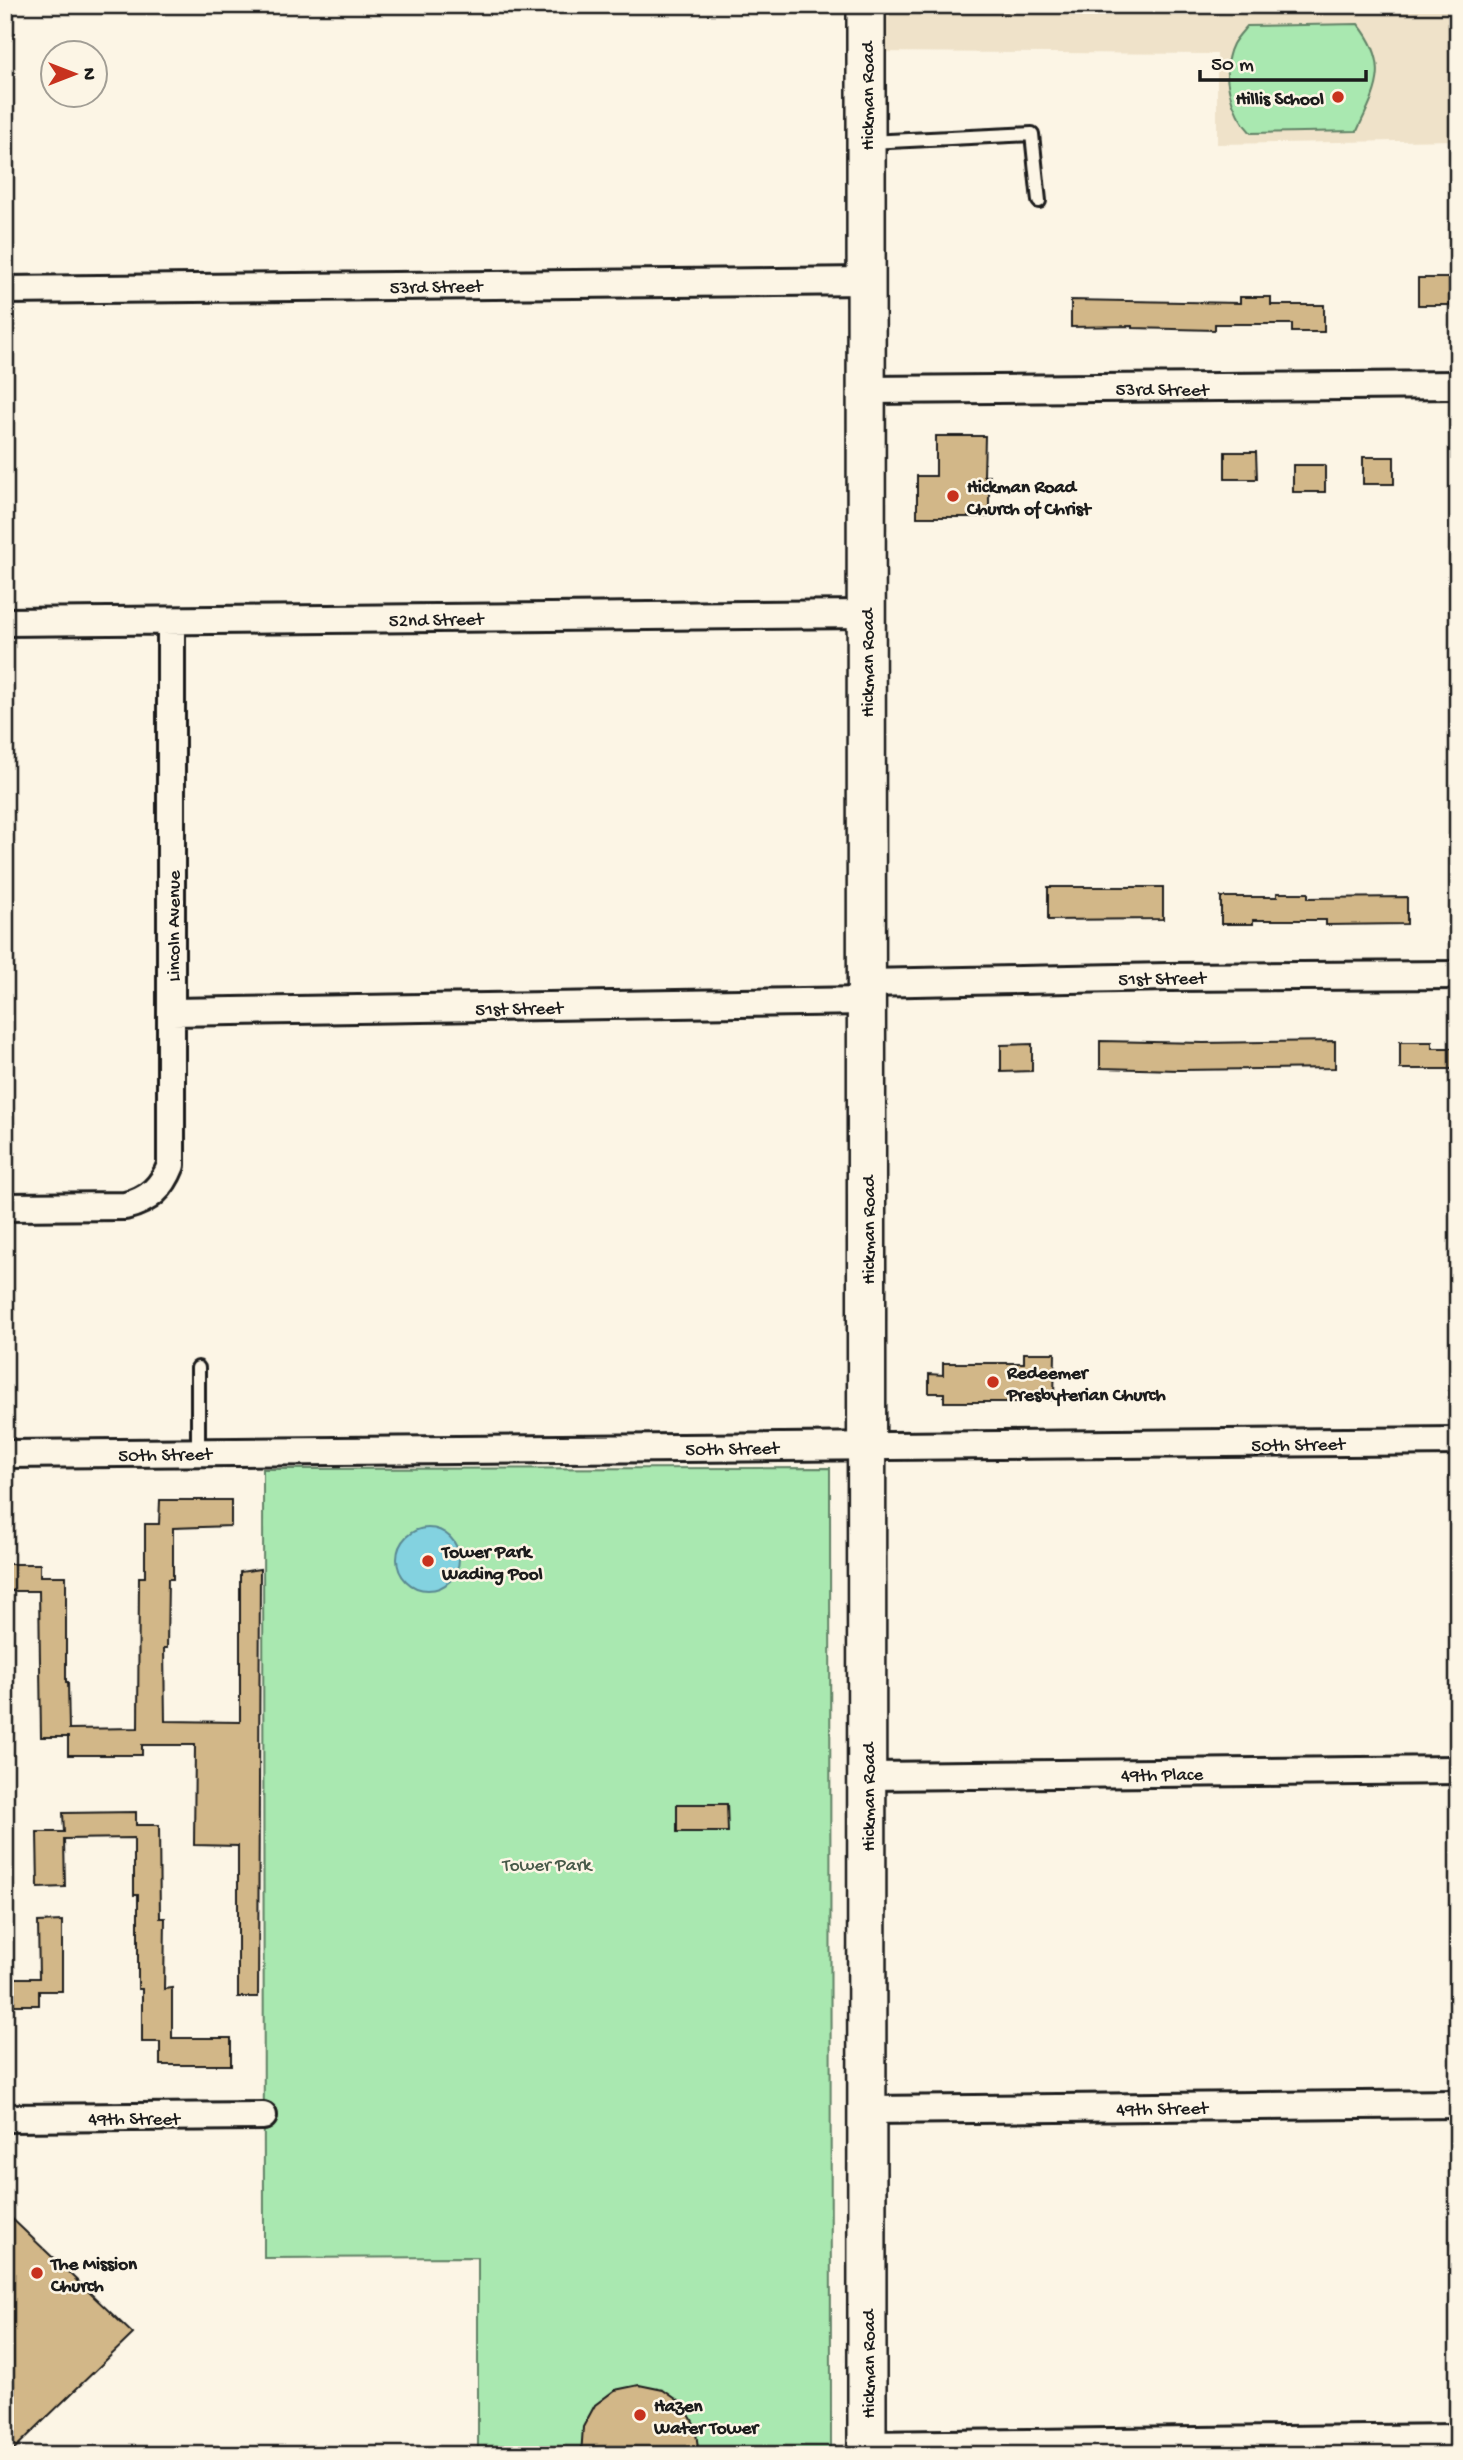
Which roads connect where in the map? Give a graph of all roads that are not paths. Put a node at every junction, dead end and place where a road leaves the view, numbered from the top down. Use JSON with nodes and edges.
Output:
{"nodes":[{"id":1,"x":866,"y":5,"type":"edge"},
{"id":2,"x":866,"y":142,"type":"junction"},
{"id":3,"x":1040,"y":201,"type":"dead end"},
{"id":4,"x":866,"y":281,"type":"junction"},
{"id":5,"x":5,"y":290,"type":"edge"},
{"id":6,"x":1458,"y":385,"type":"edge"},
{"id":7,"x":866,"y":390,"type":"junction"},
{"id":8,"x":866,"y":614,"type":"junction"},
{"id":9,"x":171,"y":621,"type":"junction"},
{"id":10,"x":5,"y":622,"type":"edge"},
{"id":11,"x":1458,"y":975,"type":"edge"},
{"id":12,"x":866,"y":992,"type":"junction"},
{"id":13,"x":172,"y":1012,"type":"junction"},
{"id":14,"x":5,"y":1207,"type":"edge"},
{"id":15,"x":198,"y":1368,"type":"dead end"},
{"id":16,"x":1458,"y":1441,"type":"edge"},
{"id":17,"x":867,"y":1446,"type":"junction"},
{"id":18,"x":198,"y":1452,"type":"junction"},
{"id":19,"x":5,"y":1454,"type":"edge"},
{"id":20,"x":1458,"y":1770,"type":"edge"},
{"id":21,"x":867,"y":1776,"type":"junction"},
{"id":22,"x":1458,"y":2104,"type":"edge"},
{"id":23,"x":867,"y":2110,"type":"junction"},
{"id":24,"x":263,"y":2116,"type":"dead end"},
{"id":25,"x":5,"y":2118,"type":"edge"},
{"id":26,"x":1458,"y":2438,"type":"edge"},
{"id":27,"x":867,"y":2450,"type":"edge"}],
"edges":[{"from":1,"to":2,"type":"main road","name":"Hickman Road"},
{"from":2,"to":3,"type":"lane"},
{"from":2,"to":4,"type":"main road","name":"Hickman Road"},
{"from":4,"to":5,"type":"street","name":"53rd Street"},
{"from":4,"to":7,"type":"main road","name":"Hickman Road"},
{"from":6,"to":7,"type":"street","name":"53rd Street"},
{"from":7,"to":8,"type":"main road","name":"Hickman Road"},
{"from":8,"to":9,"type":"street","name":"52nd Street"},
{"from":8,"to":12,"type":"main road","name":"Hickman Road"},
{"from":9,"to":10,"type":"street","name":"52nd Street"},
{"from":9,"to":13,"type":"street","name":"Lincoln Avenue"},
{"from":11,"to":12,"type":"street","name":"51st Street"},
{"from":12,"to":13,"type":"street","name":"51st Street"},
{"from":12,"to":17,"type":"main road","name":"Hickman Road"},
{"from":13,"to":14,"type":"street","name":"Lincoln Avenue"},
{"from":15,"to":18,"type":"lane"},
{"from":16,"to":17,"type":"street","name":"50th Street"},
{"from":17,"to":18,"type":"street","name":"50th Street"},
{"from":17,"to":21,"type":"main road","name":"Hickman Road"},
{"from":18,"to":19,"type":"street","name":"50th Street"},
{"from":20,"to":21,"type":"street","name":"49th Place"},
{"from":21,"to":23,"type":"main road","name":"Hickman Road"},
{"from":22,"to":23,"type":"street","name":"49th Street"},
{"from":23,"to":27,"type":"main road","name":"Hickman Road"},
{"from":24,"to":25,"type":"street","name":"49th Street"},
{"from":26,"to":27,"type":"street"}]}
